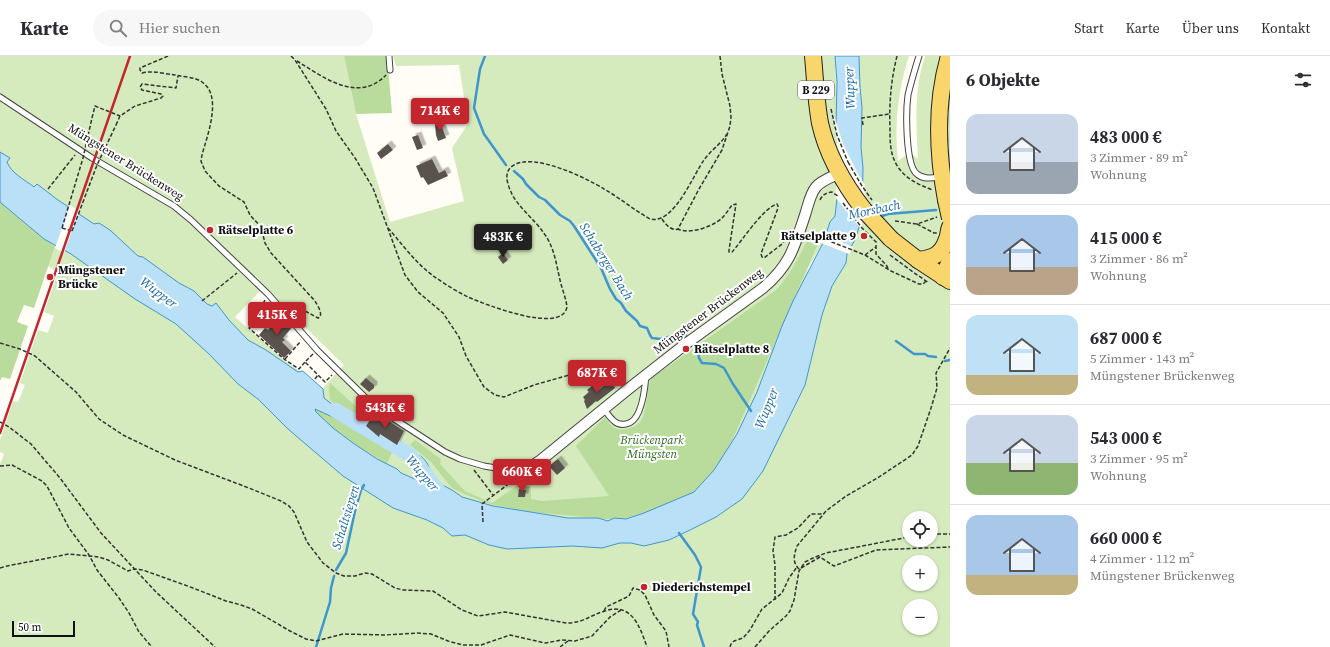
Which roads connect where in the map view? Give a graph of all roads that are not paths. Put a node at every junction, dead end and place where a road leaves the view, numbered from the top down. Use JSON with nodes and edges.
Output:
{"nodes":[{"id":1,"x":389,"y":56,"type":"edge"},
{"id":2,"x":813,"y":56,"type":"edge"},
{"id":3,"x":919,"y":56,"type":"edge"},
{"id":4,"x":949,"y":56,"type":"edge"},
{"id":5,"x":390,"y":70,"type":"road end"},
{"id":6,"x":0,"y":97,"type":"edge"},
{"id":7,"x":844,"y":167,"type":"junction"},
{"id":8,"x":942,"y":177,"type":"junction"},
{"id":9,"x":943,"y":217,"type":"edge"},
{"id":10,"x":950,"y":227,"type":"edge"},
{"id":11,"x":918,"y":260,"type":"junction"},
{"id":12,"x":950,"y":261,"type":"edge"},
{"id":13,"x":946,"y":279,"type":"edge"},
{"id":14,"x":646,"y":375,"type":"junction"},
{"id":15,"x":604,"y":409,"type":"junction"},
{"id":16,"x":532,"y":466,"type":"joint"}],
"edges":[{"from":1,"to":5,"type":"lane"},
{"from":2,"to":7,"type":"main road","number":"B 229"},
{"from":3,"to":8,"type":"lane"},
{"from":4,"to":8,"type":"main road"},
{"from":6,"to":16,"type":"lane","name":"Müngstener Brückenweg"},
{"from":7,"to":11,"type":"main road","number":"B 229","bridge":true},
{"from":7,"to":14,"type":"street","name":"Müngstener Brückenweg"},
{"from":8,"to":9,"type":"main road","bridge":true},
{"from":10,"to":11,"type":"main road"},
{"from":11,"to":13,"type":"main road","number":"B 229"},
{"from":12,"to":13,"type":"main road"},
{"from":14,"to":15,"type":"street","name":"Müngstener Brückenweg"},
{"from":14,"to":15,"type":"lane"},
{"from":15,"to":16,"type":"street","name":"Müngstener Brückenweg"}]}
